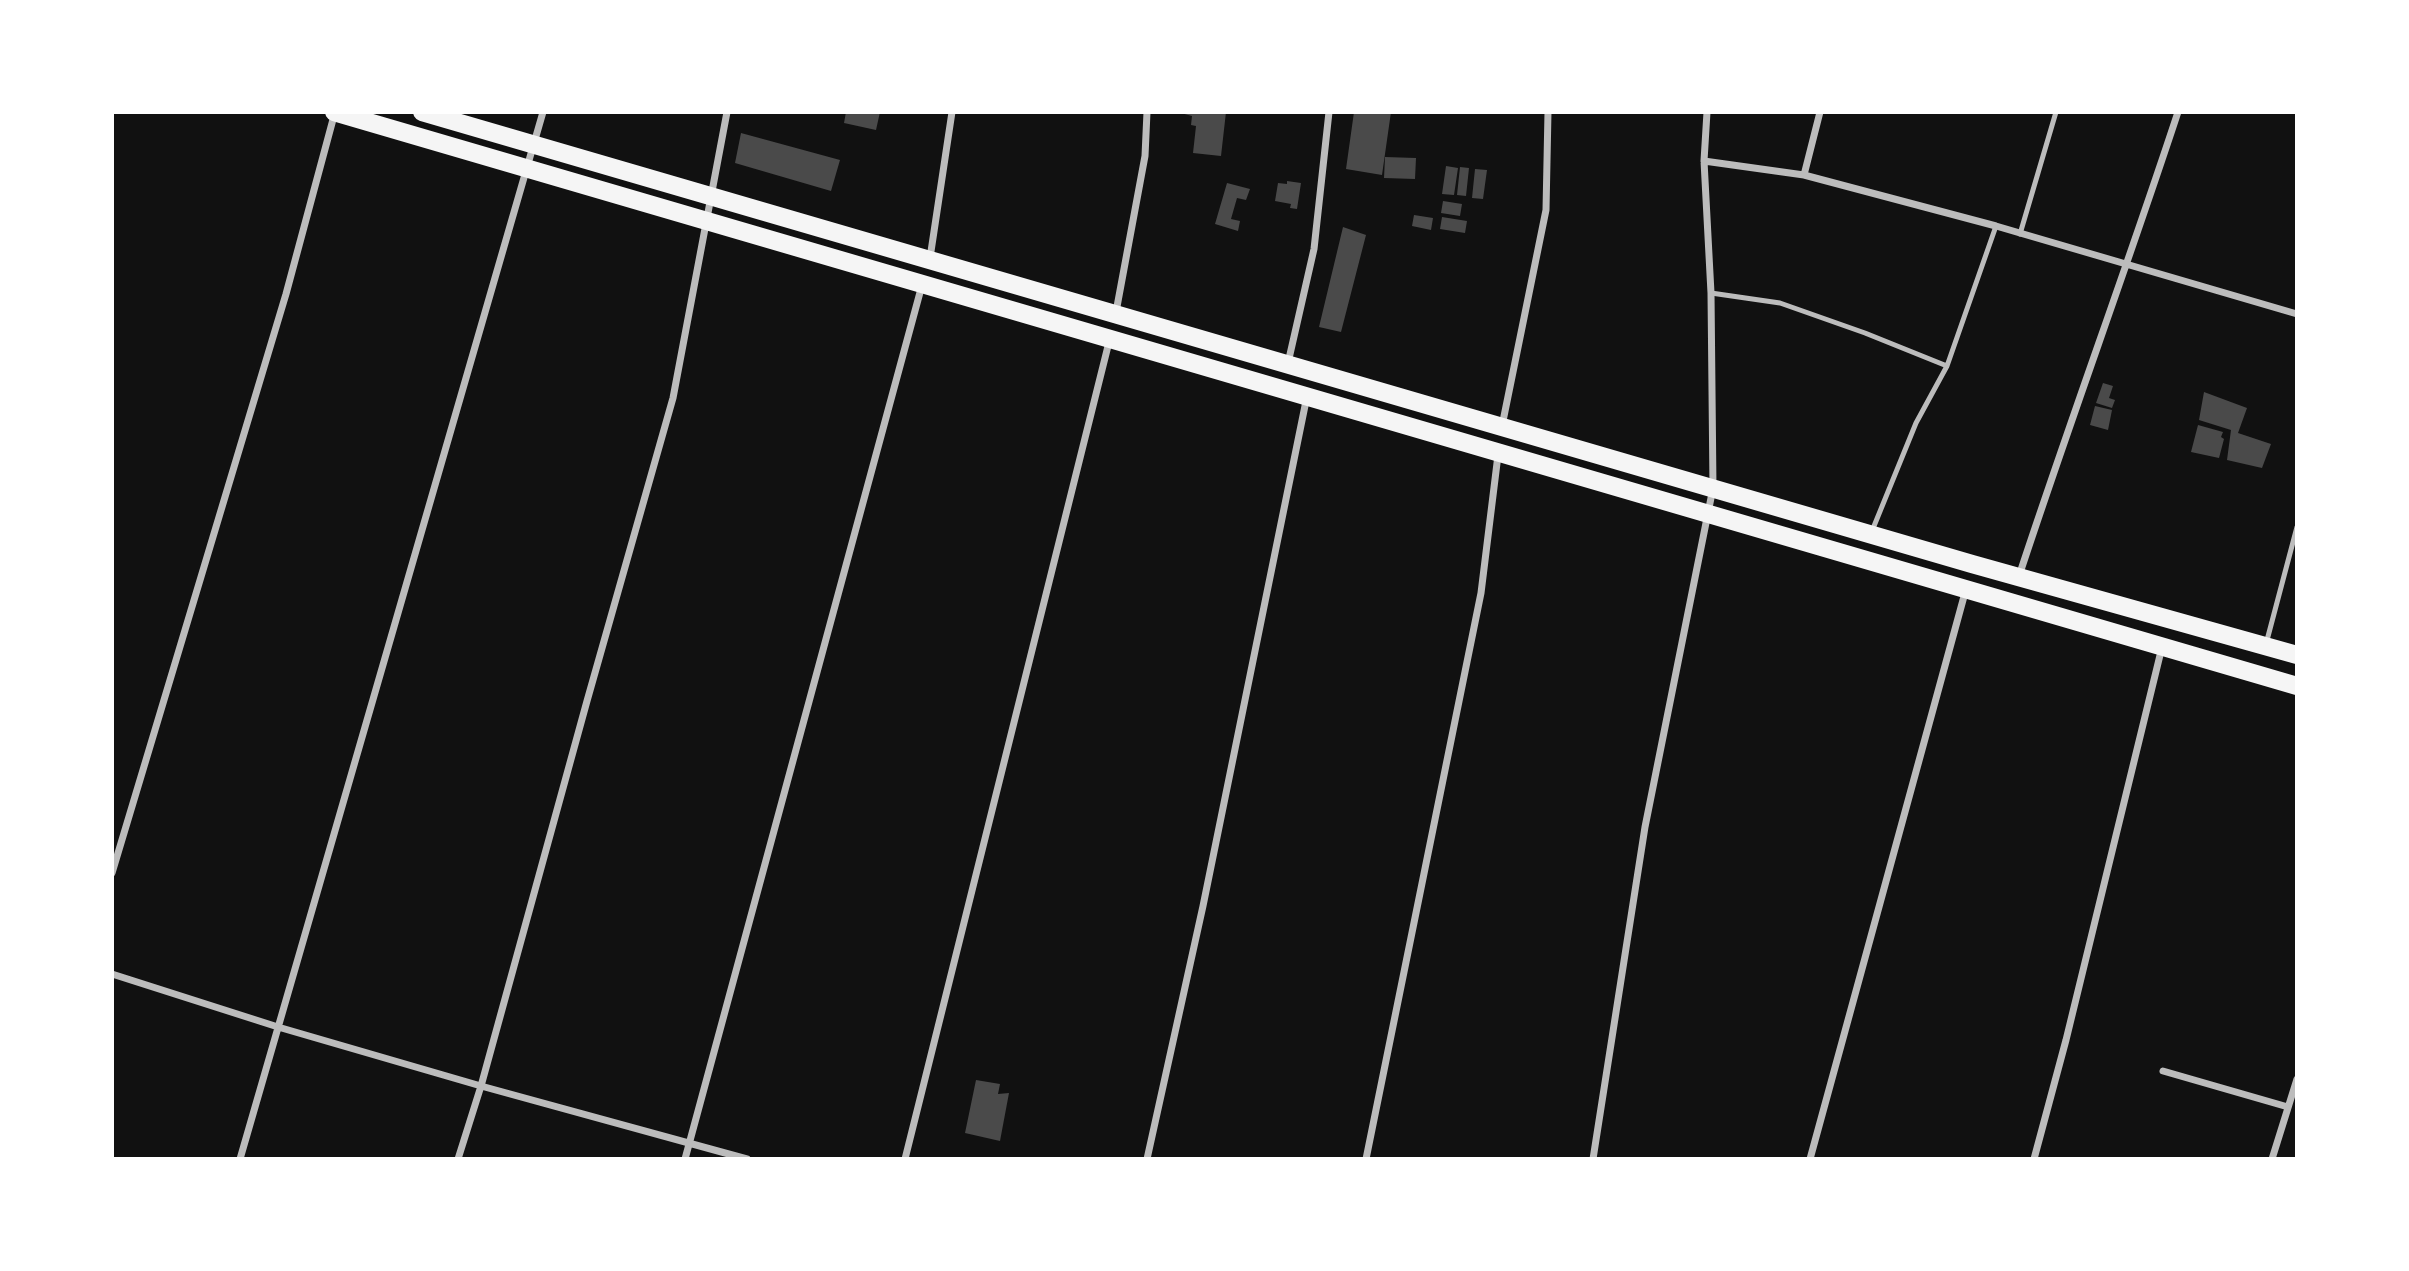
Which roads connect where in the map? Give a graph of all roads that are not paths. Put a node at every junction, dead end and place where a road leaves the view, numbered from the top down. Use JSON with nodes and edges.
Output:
{"nodes":[{"id":1,"x":334,"y":112,"type":"edge"},
{"id":2,"x":422,"y":112,"type":"edge"},
{"id":3,"x":543,"y":112,"type":"edge"},
{"id":4,"x":727,"y":112,"type":"edge"},
{"id":5,"x":952,"y":112,"type":"edge"},
{"id":6,"x":1146,"y":112,"type":"edge"},
{"id":7,"x":1329,"y":112,"type":"edge"},
{"id":8,"x":1548,"y":112,"type":"edge"},
{"id":9,"x":1707,"y":112,"type":"edge"},
{"id":10,"x":1820,"y":112,"type":"edge"},
{"id":11,"x":2056,"y":112,"type":"edge"},
{"id":12,"x":2178,"y":112,"type":"edge"},
{"id":13,"x":534,"y":145,"type":"junction"},
{"id":14,"x":1704,"y":161,"type":"junction"},
{"id":15,"x":527,"y":168,"type":"junction"},
{"id":16,"x":1804,"y":175,"type":"junction"},
{"id":17,"x":710,"y":196,"type":"junction"},
{"id":18,"x":706,"y":220,"type":"junction"},
{"id":19,"x":1996,"y":226,"type":"junction"},
{"id":20,"x":2020,"y":233,"type":"junction"},
{"id":21,"x":930,"y":258,"type":"junction"},
{"id":22,"x":2127,"y":265,"type":"junction"},
{"id":23,"x":923,"y":284,"type":"junction"},
{"id":24,"x":1711,"y":293,"type":"junction"},
{"id":25,"x":1115,"y":313,"type":"junction"},
{"id":26,"x":2297,"y":314,"type":"edge"},
{"id":27,"x":1110,"y":338,"type":"junction"},
{"id":28,"x":1231,"y":347,"type":"junction"},
{"id":29,"x":1288,"y":364,"type":"junction"},
{"id":30,"x":1947,"y":366,"type":"junction"},
{"id":31,"x":1224,"y":372,"type":"junction"},
{"id":32,"x":1307,"y":396,"type":"junction"},
{"id":33,"x":1502,"y":426,"type":"junction"},
{"id":34,"x":1499,"y":451,"type":"junction"},
{"id":35,"x":1713,"y":488,"type":"junction"},
{"id":36,"x":1709,"y":513,"type":"junction"},
{"id":37,"x":2297,"y":527,"type":"edge"},
{"id":38,"x":1871,"y":534,"type":"junction"},
{"id":39,"x":2019,"y":577,"type":"junction"},
{"id":40,"x":1966,"y":588,"type":"junction"},
{"id":41,"x":2162,"y":645,"type":"junction"},
{"id":42,"x":2265,"y":647,"type":"junction"},
{"id":43,"x":2297,"y":655,"type":"edge"},
{"id":44,"x":2297,"y":685,"type":"edge"},
{"id":45,"x":112,"y":873,"type":"edge"},
{"id":46,"x":112,"y":974,"type":"edge"},
{"id":47,"x":278,"y":1027,"type":"junction"},
{"id":48,"x":2163,"y":1071,"type":"dead end"},
{"id":49,"x":2297,"y":1079,"type":"edge"},
{"id":50,"x":481,"y":1086,"type":"junction"},
{"id":51,"x":2288,"y":1107,"type":"junction"},
{"id":52,"x":690,"y":1142,"type":"junction"},
{"id":53,"x":240,"y":1159,"type":"edge"},
{"id":54,"x":458,"y":1159,"type":"edge"},
{"id":55,"x":685,"y":1159,"type":"edge"},
{"id":56,"x":747,"y":1159,"type":"edge"},
{"id":57,"x":905,"y":1159,"type":"edge"},
{"id":58,"x":1147,"y":1159,"type":"edge"},
{"id":59,"x":1366,"y":1159,"type":"edge"},
{"id":60,"x":1593,"y":1159,"type":"edge"},
{"id":61,"x":1810,"y":1159,"type":"edge"},
{"id":62,"x":2034,"y":1159,"type":"edge"},
{"id":63,"x":2272,"y":1159,"type":"edge"}],
"edges":[{"from":1,"to":15,"type":"main road"},
{"from":1,"to":45,"type":"street"},
{"from":2,"to":13,"type":"main road"},
{"from":3,"to":13,"type":"street"},
{"from":4,"to":17,"type":"street"},
{"from":5,"to":21,"type":"street"},
{"from":6,"to":25,"type":"street"},
{"from":7,"to":29,"type":"street"},
{"from":8,"to":33,"type":"street"},
{"from":9,"to":14,"type":"street"},
{"from":10,"to":16,"type":"street"},
{"from":11,"to":20,"type":"lane"},
{"from":12,"to":22,"type":"street"},
{"from":13,"to":15,"type":"street"},
{"from":13,"to":17,"type":"main road"},
{"from":14,"to":16,"type":"street"},
{"from":14,"to":24,"type":"street"},
{"from":15,"to":18,"type":"main road"},
{"from":15,"to":47,"type":"street"},
{"from":16,"to":19,"type":"street"},
{"from":17,"to":18,"type":"street"},
{"from":17,"to":21,"type":"main road"},
{"from":18,"to":23,"type":"main road"},
{"from":18,"to":50,"type":"street"},
{"from":19,"to":20,"type":"street"},
{"from":19,"to":30,"type":"lane"},
{"from":20,"to":22,"type":"street"},
{"from":21,"to":25,"type":"main road"},
{"from":22,"to":26,"type":"street"},
{"from":22,"to":39,"type":"street"},
{"from":23,"to":27,"type":"main road"},
{"from":23,"to":52,"type":"street"},
{"from":24,"to":30,"type":"lane"},
{"from":24,"to":35,"type":"street"},
{"from":25,"to":28,"type":"main road"},
{"from":27,"to":31,"type":"main road"},
{"from":27,"to":57,"type":"street"},
{"from":28,"to":29,"type":"main road"},
{"from":28,"to":31,"type":"main road"},
{"from":29,"to":33,"type":"main road"},
{"from":30,"to":38,"type":"lane"},
{"from":31,"to":32,"type":"main road"},
{"from":32,"to":34,"type":"main road"},
{"from":32,"to":58,"type":"street"},
{"from":33,"to":35,"type":"main road"},
{"from":34,"to":36,"type":"main road"},
{"from":34,"to":59,"type":"street"},
{"from":35,"to":36,"type":"street"},
{"from":35,"to":38,"type":"main road"},
{"from":36,"to":40,"type":"main road"},
{"from":36,"to":60,"type":"street"},
{"from":37,"to":42,"type":"lane"},
{"from":38,"to":39,"type":"main road"},
{"from":39,"to":42,"type":"main road"},
{"from":40,"to":41,"type":"main road"},
{"from":40,"to":61,"type":"street"},
{"from":41,"to":44,"type":"main road"},
{"from":41,"to":62,"type":"street"},
{"from":42,"to":43,"type":"main road"},
{"from":46,"to":47,"type":"street"},
{"from":47,"to":50,"type":"street"},
{"from":47,"to":53,"type":"street"},
{"from":48,"to":51,"type":"street"},
{"from":49,"to":51,"type":"street"},
{"from":50,"to":52,"type":"street"},
{"from":50,"to":54,"type":"street"},
{"from":51,"to":63,"type":"street"},
{"from":52,"to":55,"type":"street"},
{"from":52,"to":56,"type":"street"}]}
